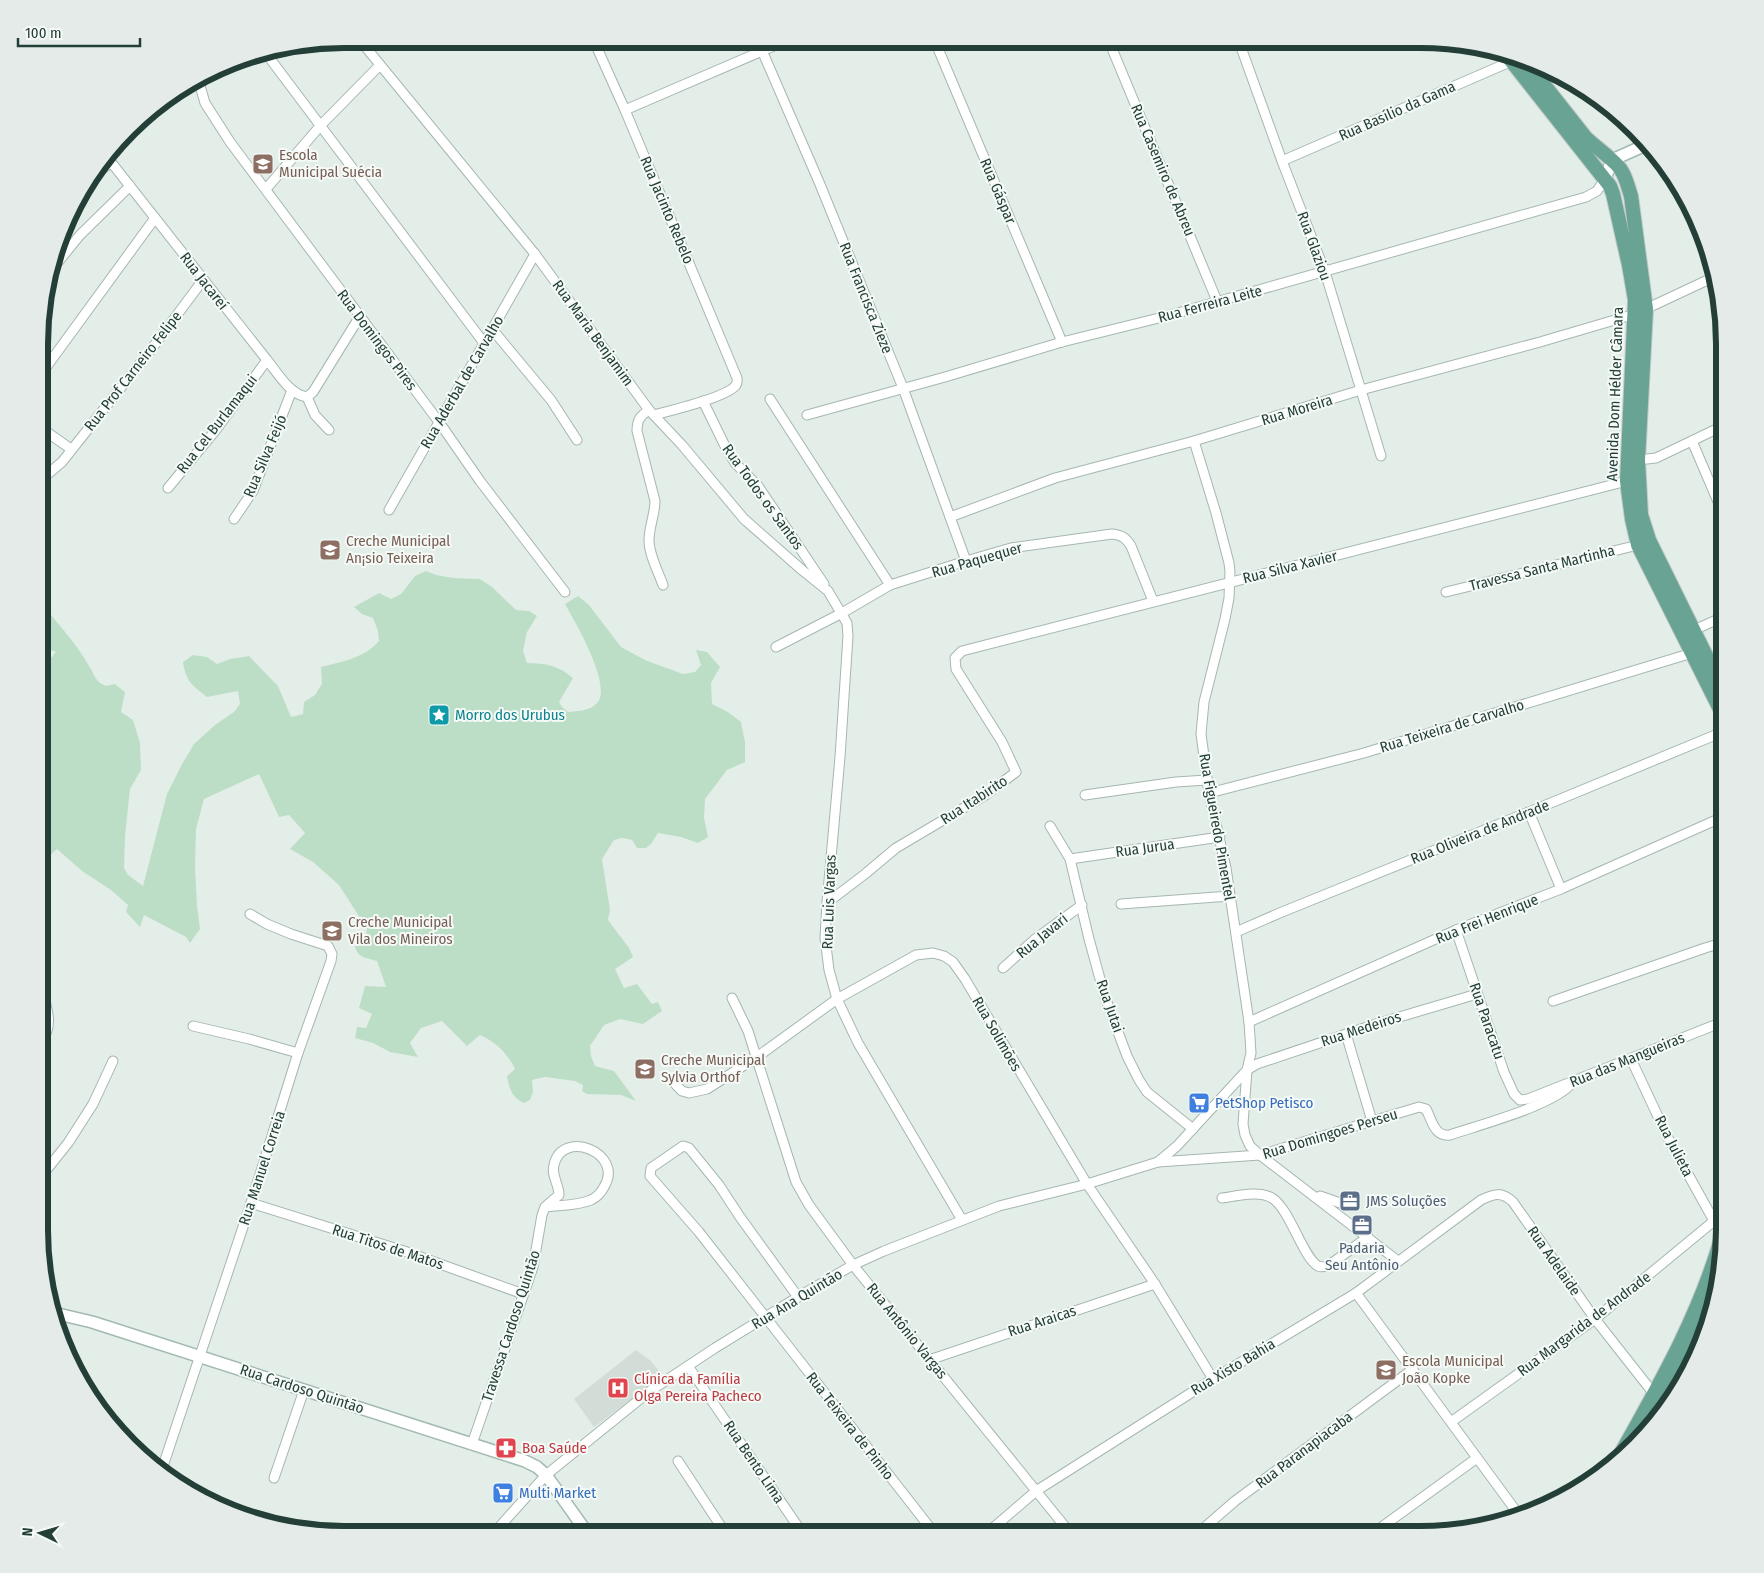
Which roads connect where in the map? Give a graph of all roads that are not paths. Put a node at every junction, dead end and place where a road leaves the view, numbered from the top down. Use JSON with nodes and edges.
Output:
{"nodes":[{"id":1,"x":366,"y":48,"type":"edge"},
{"id":2,"x":597,"y":48,"type":"edge"},
{"id":3,"x":766,"y":48,"type":"edge"},
{"id":4,"x":938,"y":48,"type":"edge"},
{"id":5,"x":1112,"y":48,"type":"edge"},
{"id":6,"x":1242,"y":48,"type":"edge"},
{"id":7,"x":761,"y":50,"type":"junction"},
{"id":8,"x":269,"y":57,"type":"edge"},
{"id":9,"x":1512,"y":62,"type":"edge"},
{"id":10,"x":1519,"y":64,"type":"edge"},
{"id":11,"x":380,"y":65,"type":"junction"},
{"id":12,"x":1520,"y":65,"type":"edge"},
{"id":13,"x":200,"y":85,"type":"edge"},
{"id":14,"x":625,"y":110,"type":"junction"},
{"id":15,"x":321,"y":125,"type":"junction"},
{"id":16,"x":1642,"y":147,"type":"edge"},
{"id":17,"x":1612,"y":160,"type":"junction"},
{"id":18,"x":111,"y":161,"type":"edge"},
{"id":19,"x":1282,"y":161,"type":"junction"},
{"id":20,"x":1605,"y":179,"type":"junction"},
{"id":21,"x":130,"y":186,"type":"junction"},
{"id":22,"x":266,"y":190,"type":"junction"},
{"id":23,"x":155,"y":218,"type":"junction"},
{"id":24,"x":535,"y":254,"type":"junction"},
{"id":25,"x":60,"y":260,"type":"edge"},
{"id":26,"x":1325,"y":272,"type":"junction"},
{"id":27,"x":1709,"y":279,"type":"edge"},
{"id":28,"x":203,"y":280,"type":"junction"},
{"id":29,"x":1218,"y":302,"type":"junction"},
{"id":30,"x":1641,"y":311,"type":"junction"},
{"id":31,"x":360,"y":316,"type":"junction"},
{"id":32,"x":492,"y":329,"type":"junction"},
{"id":33,"x":1062,"y":342,"type":"junction"},
{"id":34,"x":484,"y":343,"type":"junction"},
{"id":35,"x":266,"y":360,"type":"junction"},
{"id":36,"x":48,"y":365,"type":"edge"},
{"id":37,"x":903,"y":388,"type":"junction"},
{"id":38,"x":292,"y":390,"type":"junction"},
{"id":39,"x":1361,"y":390,"type":"junction"},
{"id":40,"x":307,"y":397,"type":"junction"},
{"id":41,"x":770,"y":399,"type":"dead end"},
{"id":42,"x":704,"y":401,"type":"junction"},
{"id":43,"x":651,"y":412,"type":"junction"},
{"id":44,"x":807,"y":415,"type":"dead end"},
{"id":45,"x":438,"y":422,"type":"junction"},
{"id":46,"x":329,"y":430,"type":"dead end"},
{"id":47,"x":1716,"y":430,"type":"edge"},
{"id":48,"x":48,"y":433,"type":"edge"},
{"id":49,"x":577,"y":440,"type":"dead end"},
{"id":50,"x":1692,"y":440,"type":"junction"},
{"id":51,"x":1194,"y":441,"type":"junction"},
{"id":52,"x":71,"y":449,"type":"junction"},
{"id":53,"x":1381,"y":456,"type":"dead end"},
{"id":54,"x":1638,"y":460,"type":"junction"},
{"id":55,"x":48,"y":473,"type":"edge"},
{"id":56,"x":1627,"y":482,"type":"junction"},
{"id":57,"x":168,"y":488,"type":"dead end"},
{"id":58,"x":1716,"y":497,"type":"edge"},
{"id":59,"x":389,"y":510,"type":"dead end"},
{"id":60,"x":950,"y":517,"type":"junction"},
{"id":61,"x":234,"y":519,"type":"dead end"},
{"id":62,"x":1638,"y":545,"type":"junction"},
{"id":63,"x":966,"y":561,"type":"junction"},
{"id":64,"x":1231,"y":582,"type":"junction"},
{"id":65,"x":663,"y":585,"type":"dead end"},
{"id":66,"x":890,"y":585,"type":"junction"},
{"id":67,"x":828,"y":591,"type":"junction"},
{"id":68,"x":565,"y":592,"type":"dead end"},
{"id":69,"x":1446,"y":592,"type":"dead end"},
{"id":70,"x":1153,"y":601,"type":"junction"},
{"id":71,"x":842,"y":613,"type":"junction"},
{"id":72,"x":1716,"y":620,"type":"edge"},
{"id":73,"x":1694,"y":630,"type":"junction"},
{"id":74,"x":776,"y":647,"type":"dead end"},
{"id":75,"x":1692,"y":653,"type":"junction"},
{"id":76,"x":956,"y":658,"type":"joint"},
{"id":77,"x":1716,"y":676,"type":"edge"},
{"id":78,"x":1716,"y":735,"type":"edge"},
{"id":79,"x":1207,"y":780,"type":"junction"},
{"id":80,"x":1209,"y":793,"type":"junction"},
{"id":81,"x":1085,"y":795,"type":"dead end"},
{"id":82,"x":1529,"y":812,"type":"junction"},
{"id":83,"x":1716,"y":820,"type":"edge"},
{"id":84,"x":1050,"y":826,"type":"dead end"},
{"id":85,"x":1220,"y":837,"type":"junction"},
{"id":86,"x":1070,"y":859,"type":"junction"},
{"id":87,"x":1561,"y":888,"type":"junction"},
{"id":88,"x":1230,"y":896,"type":"junction"},
{"id":89,"x":826,"y":903,"type":"junction"},
{"id":90,"x":1121,"y":904,"type":"dead end"},
{"id":91,"x":1082,"y":905,"type":"junction"},
{"id":92,"x":250,"y":914,"type":"dead end"},
{"id":93,"x":1456,"y":930,"type":"junction"},
{"id":94,"x":1236,"y":932,"type":"junction"},
{"id":95,"x":1716,"y":945,"type":"edge"},
{"id":96,"x":1003,"y":968,"type":"dead end"},
{"id":97,"x":1477,"y":994,"type":"junction"},
{"id":98,"x":732,"y":998,"type":"dead end"},
{"id":99,"x":837,"y":999,"type":"junction"},
{"id":100,"x":1553,"y":1000,"type":"dead end"},
{"id":101,"x":1249,"y":1022,"type":"junction"},
{"id":102,"x":1716,"y":1025,"type":"edge"},
{"id":103,"x":193,"y":1026,"type":"dead end"},
{"id":104,"x":1346,"y":1034,"type":"junction"},
{"id":105,"x":298,"y":1053,"type":"junction"},
{"id":106,"x":757,"y":1057,"type":"junction"},
{"id":107,"x":1631,"y":1059,"type":"junction"},
{"id":108,"x":113,"y":1061,"type":"dead end"},
{"id":109,"x":1246,"y":1070,"type":"junction"},
{"id":110,"x":1572,"y":1082,"type":"junction"},
{"id":111,"x":676,"y":1085,"type":"dead end"},
{"id":112,"x":1528,"y":1099,"type":"joint"},
{"id":113,"x":1372,"y":1121,"type":"junction"},
{"id":114,"x":1193,"y":1129,"type":"junction"},
{"id":115,"x":1260,"y":1156,"type":"junction"},
{"id":116,"x":1158,"y":1162,"type":"junction"},
{"id":117,"x":48,"y":1168,"type":"edge"},
{"id":118,"x":1087,"y":1184,"type":"junction"},
{"id":119,"x":1308,"y":1191,"type":"junction"},
{"id":120,"x":1222,"y":1198,"type":"dead end"},
{"id":121,"x":1481,"y":1200,"type":"joint"},
{"id":122,"x":251,"y":1203,"type":"junction"},
{"id":123,"x":1346,"y":1205,"type":"dead end"},
{"id":124,"x":545,"y":1207,"type":"junction"},
{"id":125,"x":1716,"y":1214,"type":"edge"},
{"id":126,"x":962,"y":1220,"type":"junction"},
{"id":127,"x":1716,"y":1228,"type":"edge"},
{"id":128,"x":1368,"y":1237,"type":"junction"},
{"id":129,"x":1398,"y":1261,"type":"junction"},
{"id":130,"x":1715,"y":1263,"type":"edge"},
{"id":131,"x":854,"y":1265,"type":"junction"},
{"id":132,"x":1155,"y":1284,"type":"junction"},
{"id":133,"x":1356,"y":1293,"type":"junction"},
{"id":134,"x":523,"y":1294,"type":"junction"},
{"id":135,"x":798,"y":1297,"type":"junction"},
{"id":136,"x":60,"y":1314,"type":"edge"},
{"id":137,"x":766,"y":1318,"type":"junction"},
{"id":138,"x":1595,"y":1319,"type":"junction"},
{"id":139,"x":199,"y":1356,"type":"junction"},
{"id":140,"x":929,"y":1360,"type":"junction"},
{"id":141,"x":1684,"y":1364,"type":"edge"},
{"id":142,"x":688,"y":1366,"type":"junction"},
{"id":143,"x":1413,"y":1369,"type":"junction"},
{"id":144,"x":1213,"y":1379,"type":"junction"},
{"id":145,"x":304,"y":1390,"type":"junction"},
{"id":146,"x":1654,"y":1394,"type":"junction"},
{"id":147,"x":1666,"y":1395,"type":"edge"},
{"id":148,"x":1451,"y":1422,"type":"junction"},
{"id":149,"x":1628,"y":1441,"type":"edge"},
{"id":150,"x":472,"y":1444,"type":"junction"},
{"id":151,"x":1477,"y":1458,"type":"junction"},
{"id":152,"x":678,"y":1462,"type":"dead end"},
{"id":153,"x":163,"y":1464,"type":"edge"},
{"id":154,"x":546,"y":1474,"type":"junction"},
{"id":155,"x":274,"y":1478,"type":"dead end"},
{"id":156,"x":1036,"y":1491,"type":"junction"},
{"id":157,"x":1515,"y":1510,"type":"edge"},
{"id":158,"x":501,"y":1526,"type":"edge"},
{"id":159,"x":582,"y":1526,"type":"edge"},
{"id":160,"x":721,"y":1526,"type":"edge"},
{"id":161,"x":797,"y":1526,"type":"edge"},
{"id":162,"x":929,"y":1526,"type":"edge"},
{"id":163,"x":995,"y":1526,"type":"edge"},
{"id":164,"x":1064,"y":1526,"type":"edge"},
{"id":165,"x":1207,"y":1526,"type":"edge"},
{"id":166,"x":1383,"y":1526,"type":"edge"}],
"edges":[{"from":1,"to":11,"type":"street","name":"Rua Maria Benjamim"},
{"from":2,"to":14,"type":"street","name":"Rua Jacinto Rebelo"},
{"from":3,"to":7,"type":"street"},
{"from":4,"to":33,"type":"street","name":"Rua Gáspar"},
{"from":5,"to":29,"type":"street","name":"Rua Casemiro de Abreu"},
{"from":6,"to":19,"type":"street","name":"Rua Glaziou"},
{"from":7,"to":14,"type":"street"},
{"from":7,"to":37,"type":"street","name":"Rua Francisca Zieze"},
{"from":8,"to":15,"type":"street"},
{"from":9,"to":19,"type":"street","name":"Rua Basílio da Gama"},
{"from":10,"to":20,"type":"main road","name":"Avenida Dom Hélder Câmara"},
{"from":11,"to":15,"type":"street"},
{"from":11,"to":24,"type":"street","name":"Rua Maria Benjamim"},
{"from":12,"to":17,"type":"main road","name":"Avenida Dom Hélder Câmara"},
{"from":13,"to":22,"type":"street","name":"Rua Domingos Pires"},
{"from":14,"to":42,"type":"street","name":"Rua Jacinto Rebelo"},
{"from":15,"to":22,"type":"street"},
{"from":15,"to":34,"type":"street"},
{"from":16,"to":17,"type":"street"},
{"from":17,"to":20,"type":"street"},
{"from":17,"to":30,"type":"main road","name":"Avenida Dom Hélder Câmara"},
{"from":18,"to":21,"type":"street","name":"Rua Jacareí"},
{"from":19,"to":26,"type":"street","name":"Rua Glaziou"},
{"from":20,"to":26,"type":"street","name":"Rua Ferreira Leite"},
{"from":20,"to":30,"type":"main road","name":"Avenida Dom Hélder Câmara"},
{"from":21,"to":23,"type":"street","name":"Rua Jacareí"},
{"from":21,"to":25,"type":"street"},
{"from":22,"to":31,"type":"street","name":"Rua Domingos Pires"},
{"from":23,"to":28,"type":"street","name":"Rua Jacareí"},
{"from":23,"to":36,"type":"street"},
{"from":24,"to":32,"type":"street","name":"Rua Aderbal de Carvalho"},
{"from":24,"to":43,"type":"street","name":"Rua Maria Benjamim"},
{"from":26,"to":29,"type":"street","name":"Rua Ferreira Leite"},
{"from":26,"to":39,"type":"street","name":"Rua Glaziou"},
{"from":27,"to":30,"type":"street","name":"Rua Moreira"},
{"from":28,"to":35,"type":"street","name":"Rua Jacareí"},
{"from":28,"to":52,"type":"street","name":"Rua Prof Carneiro Felipe"},
{"from":29,"to":33,"type":"street","name":"Rua Ferreira Leite"},
{"from":30,"to":39,"type":"street","name":"Rua Moreira"},
{"from":30,"to":54,"type":"main road","name":"Avenida Dom Hélder Câmara"},
{"from":30,"to":56,"type":"main road","name":"Avenida Dom Hélder Câmara"},
{"from":31,"to":40,"type":"street"},
{"from":31,"to":45,"type":"street","name":"Rua Domingos Pires"},
{"from":32,"to":34,"type":"street","name":"Rua Aderbal de Carvalho"},
{"from":32,"to":49,"type":"street"},
{"from":33,"to":37,"type":"street","name":"Rua Ferreira Leite"},
{"from":34,"to":45,"type":"street","name":"Rua Aderbal de Carvalho"},
{"from":35,"to":38,"type":"street","name":"Rua Jacareí"},
{"from":35,"to":57,"type":"street","name":"Rua Cel Burlamaqui"},
{"from":37,"to":44,"type":"street","name":"Rua Ferreira Leite"},
{"from":37,"to":60,"type":"street","name":"Rua Francisca Zieze"},
{"from":38,"to":40,"type":"street","name":"Rua Jacareí"},
{"from":38,"to":61,"type":"street","name":"Rua Silva Feijó"},
{"from":39,"to":51,"type":"street","name":"Rua Moreira"},
{"from":39,"to":53,"type":"street","name":"Rua Glaziou"},
{"from":40,"to":46,"type":"street"},
{"from":41,"to":66,"type":"street"},
{"from":42,"to":43,"type":"street"},
{"from":42,"to":67,"type":"street","name":"Rua Todos os Santos"},
{"from":43,"to":65,"type":"street"},
{"from":43,"to":67,"type":"street","name":"Rua Maria Benjamim"},
{"from":45,"to":59,"type":"street","name":"Rua Aderbal de Carvalho"},
{"from":45,"to":68,"type":"street","name":"Rua Domingos Pires"},
{"from":47,"to":50,"type":"street"},
{"from":48,"to":52,"type":"street"},
{"from":50,"to":54,"type":"street"},
{"from":50,"to":58,"type":"street"},
{"from":51,"to":60,"type":"street","name":"Rua Moreira"},
{"from":51,"to":64,"type":"street","name":"Rua Figueiredo Pimentel"},
{"from":52,"to":55,"type":"street","name":"Rua Prof Carneiro Felipe"},
{"from":54,"to":73,"type":"main road","name":"Avenida Dom Hélder Câmara"},
{"from":56,"to":62,"type":"main road","name":"Avenida Dom Hélder Câmara"},
{"from":56,"to":64,"type":"street","name":"Rua Silva Xavier"},
{"from":60,"to":63,"type":"street","name":"Rua Francisca Zieze"},
{"from":62,"to":69,"type":"street","name":"Travessa Santa Martinha"},
{"from":62,"to":75,"type":"main road","name":"Avenida Dom Hélder Câmara"},
{"from":63,"to":66,"type":"street","name":"Rua Paquequer"},
{"from":63,"to":70,"type":"street","name":"Rua Paquequer"},
{"from":64,"to":70,"type":"street","name":"Rua Silva Xavier"},
{"from":64,"to":79,"type":"street","name":"Rua Figueiredo Pimentel"},
{"from":66,"to":71,"type":"street","name":"Rua Paquequer"},
{"from":67,"to":71,"type":"street","name":"Rua Maria Benjamim"},
{"from":70,"to":76,"type":"street","name":"Rua Silva Xavier"},
{"from":71,"to":74,"type":"street","name":"Rua Paquequer"},
{"from":71,"to":89,"type":"street","name":"Rua Luis Vargas"},
{"from":72,"to":73,"type":"street"},
{"from":73,"to":77,"type":"main road","name":"Avenida Dom Hélder Câmara"},
{"from":75,"to":77,"type":"main road","name":"Avenida Dom Hélder Câmara"},
{"from":75,"to":80,"type":"street","name":"Rua Teixeira de Carvalho"},
{"from":76,"to":89,"type":"street","name":"Rua Itabirito"},
{"from":78,"to":82,"type":"street","name":"Rua Oliveira de Andrade"},
{"from":79,"to":80,"type":"street","name":"Rua Figueiredo Pimentel"},
{"from":79,"to":81,"type":"street"},
{"from":80,"to":85,"type":"street","name":"Rua Figueiredo Pimentel"},
{"from":82,"to":87,"type":"street"},
{"from":82,"to":94,"type":"street","name":"Rua Oliveira de Andrade"},
{"from":83,"to":87,"type":"street","name":"Rua Frei Henrique"},
{"from":84,"to":86,"type":"street","name":"Rua Jutai"},
{"from":85,"to":86,"type":"street","name":"Rua Jurua"},
{"from":85,"to":88,"type":"street","name":"Rua Figueiredo Pimentel"},
{"from":86,"to":91,"type":"street","name":"Rua Jutai"},
{"from":87,"to":93,"type":"street","name":"Rua Frei Henrique"},
{"from":88,"to":90,"type":"street"},
{"from":88,"to":94,"type":"street","name":"Rua Figueiredo Pimentel"},
{"from":89,"to":99,"type":"street","name":"Rua Luis Vargas"},
{"from":91,"to":96,"type":"street","name":"Rua Javari"},
{"from":91,"to":114,"type":"street","name":"Rua Jutai"},
{"from":92,"to":105,"type":"street","name":"Rua Manuel Correia"},
{"from":93,"to":97,"type":"street","name":"Rua Paracatu"},
{"from":93,"to":101,"type":"street","name":"Rua Frei Henrique"},
{"from":94,"to":101,"type":"street","name":"Rua Figueiredo Pimentel"},
{"from":95,"to":100,"type":"street"},
{"from":97,"to":104,"type":"street","name":"Rua Medeiros"},
{"from":97,"to":112,"type":"street","name":"Rua Paracatu"},
{"from":98,"to":106,"type":"street","name":"Rua Antônio Vargas"},
{"from":99,"to":106,"type":"street","name":"Rua Solimões"},
{"from":99,"to":118,"type":"street","name":"Rua Solimões"},
{"from":99,"to":126,"type":"street","name":"Rua Luis Vargas"},
{"from":101,"to":109,"type":"street","name":"Rua Figueiredo Pimentel"},
{"from":102,"to":107,"type":"street","name":"Rua das Mangueiras"},
{"from":103,"to":105,"type":"street"},
{"from":104,"to":109,"type":"street","name":"Rua Medeiros"},
{"from":104,"to":113,"type":"street"},
{"from":105,"to":122,"type":"street","name":"Rua Manuel Correia"},
{"from":106,"to":111,"type":"street","name":"Rua Solimões"},
{"from":106,"to":131,"type":"street","name":"Rua Antônio Vargas"},
{"from":107,"to":110,"type":"street","name":"Rua das Mangueiras"},
{"from":107,"to":125,"type":"street","name":"Rua Julieta"},
{"from":108,"to":117,"type":"street"},
{"from":109,"to":114,"type":"street"},
{"from":109,"to":115,"type":"street","name":"Rua Figueiredo Pimentel"},
{"from":110,"to":112,"type":"street","name":"Rua das Mangueiras"},
{"from":110,"to":113,"type":"street","name":"Rua Domingoes Perseu"},
{"from":113,"to":115,"type":"street","name":"Rua Domingoes Perseu"},
{"from":114,"to":116,"type":"street"},
{"from":115,"to":116,"type":"street","name":"Rua Domingoes Perseu"},
{"from":115,"to":119,"type":"street","name":"Rua Figueiredo Pimentel"},
{"from":116,"to":118,"type":"street","name":"Rua Ana Quintão"},
{"from":118,"to":126,"type":"street","name":"Rua Ana Quintão"},
{"from":118,"to":132,"type":"street","name":"Rua Solimões"},
{"from":119,"to":123,"type":"street","name":"Rua Figueiredo Pimentel"},
{"from":119,"to":128,"type":"street","name":"Rua Figueiredo Pimentel"},
{"from":120,"to":128,"type":"street"},
{"from":121,"to":129,"type":"street","name":"Rua Xisto Bahia"},
{"from":121,"to":138,"type":"street","name":"Rua Adelaide"},
{"from":122,"to":134,"type":"street","name":"Rua Titos de Matos"},
{"from":122,"to":139,"type":"street","name":"Rua Manuel Correia"},
{"from":124,"to":124,"type":"street","name":"Travessa Cardoso Quintão"},
{"from":124,"to":134,"type":"street","name":"Travessa Cardoso Quintão"},
{"from":126,"to":131,"type":"street","name":"Rua Ana Quintão"},
{"from":127,"to":138,"type":"street","name":"Rua Margarida de Andrade"},
{"from":128,"to":129,"type":"street","name":"Rua Figueiredo Pimentel"},
{"from":129,"to":133,"type":"street","name":"Rua Xisto Bahia"},
{"from":130,"to":146,"type":"main road"},
{"from":131,"to":135,"type":"street","name":"Rua Ana Quintão"},
{"from":131,"to":140,"type":"street","name":"Rua Antônio Vargas"},
{"from":132,"to":140,"type":"street","name":"Rua Araicas"},
{"from":132,"to":144,"type":"street","name":"Rua Solimões"},
{"from":133,"to":143,"type":"street"},
{"from":133,"to":144,"type":"street","name":"Rua Xisto Bahia"},
{"from":134,"to":150,"type":"street","name":"Travessa Cardoso Quintão"},
{"from":135,"to":137,"type":"street","name":"Rua Ana Quintão"},
{"from":135,"to":137,"type":"street","name":"Rua Teixeira de Pinho"},
{"from":136,"to":139,"type":"street","name":"Rua Cardoso Quintão"},
{"from":137,"to":142,"type":"street","name":"Rua Ana Quintão"},
{"from":137,"to":162,"type":"street","name":"Rua Teixeira de Pinho"},
{"from":138,"to":146,"type":"street","name":"Rua Adelaide"},
{"from":138,"to":148,"type":"street","name":"Rua Margarida de Andrade"},
{"from":139,"to":145,"type":"street","name":"Rua Cardoso Quintão"},
{"from":139,"to":153,"type":"street","name":"Rua Manuel Correia"},
{"from":140,"to":156,"type":"street","name":"Rua Antônio Vargas"},
{"from":141,"to":147,"type":"main road"},
{"from":142,"to":154,"type":"street","name":"Rua Ana Quintão"},
{"from":142,"to":161,"type":"street","name":"Rua Bento Lima"},
{"from":143,"to":148,"type":"street"},
{"from":143,"to":165,"type":"street","name":"Rua Paranapiacaba"},
{"from":144,"to":156,"type":"street","name":"Rua Xisto Bahia"},
{"from":145,"to":150,"type":"street","name":"Rua Cardoso Quintão"},
{"from":145,"to":155,"type":"street"},
{"from":146,"to":149,"type":"main road"},
{"from":148,"to":151,"type":"street"},
{"from":150,"to":154,"type":"street","name":"Rua Cardoso Quintão"},
{"from":151,"to":157,"type":"street"},
{"from":151,"to":166,"type":"street"},
{"from":152,"to":160,"type":"street"},
{"from":154,"to":158,"type":"street","name":"Rua Ana Quintão"},
{"from":154,"to":159,"type":"street"},
{"from":156,"to":163,"type":"street","name":"Rua Xisto Bahia"},
{"from":156,"to":164,"type":"street","name":"Rua Antônio Vargas"}]}
